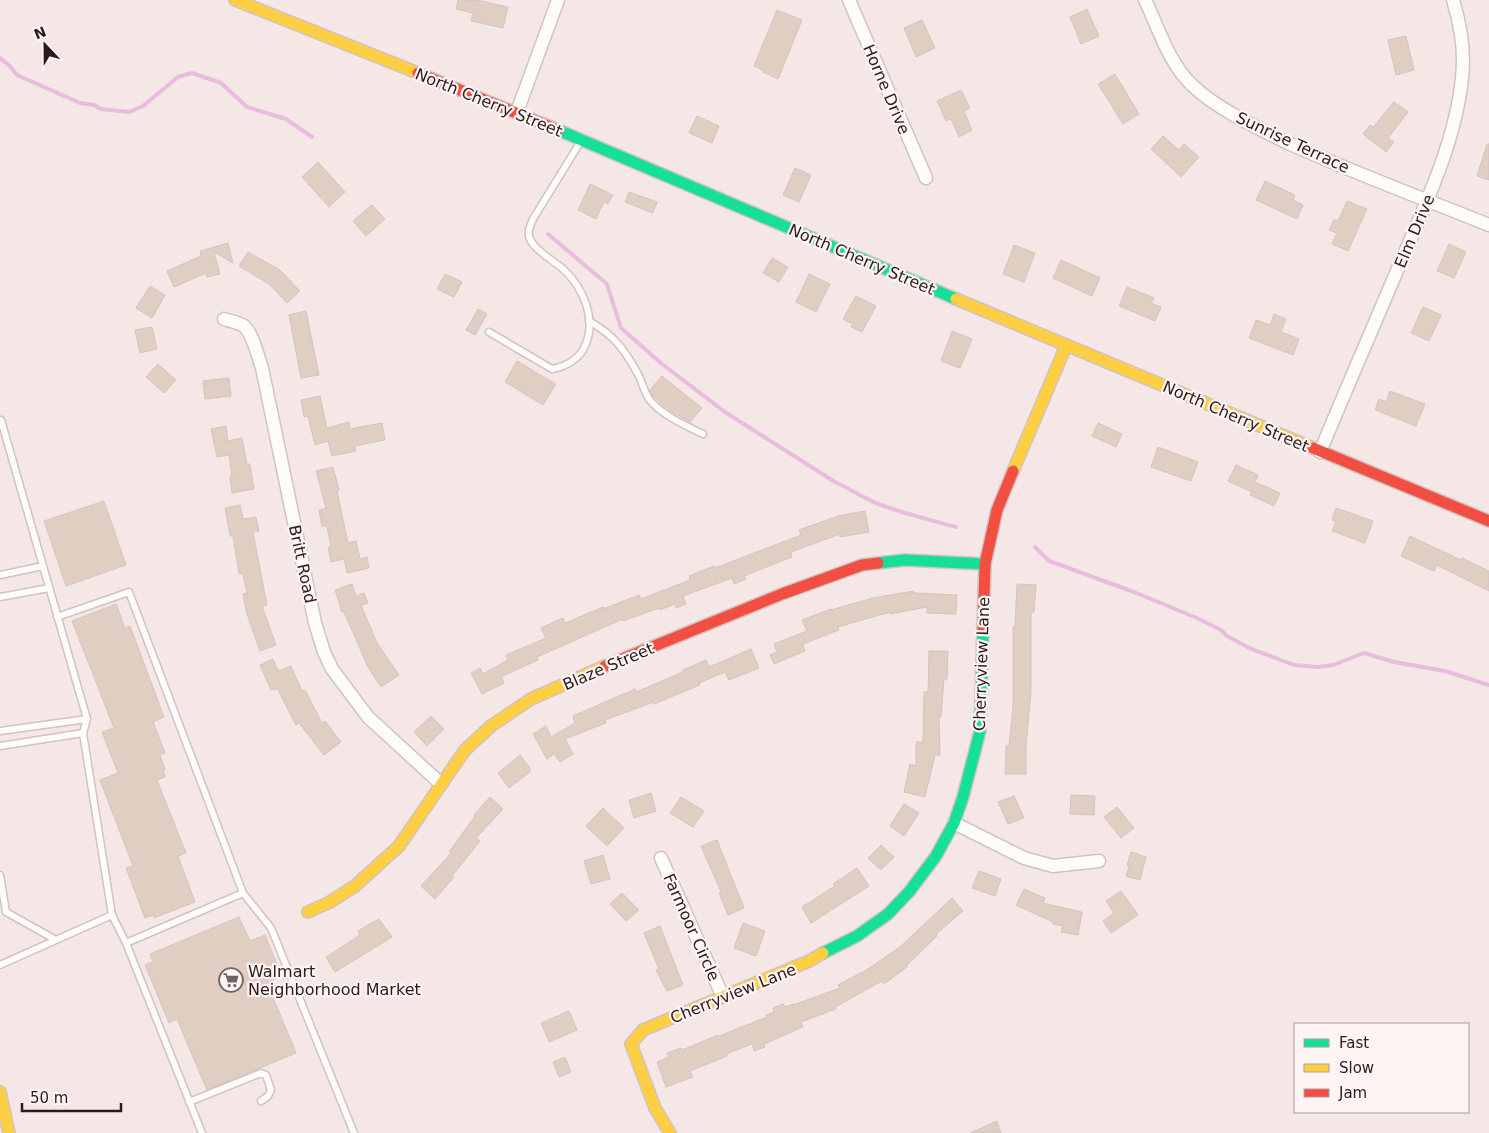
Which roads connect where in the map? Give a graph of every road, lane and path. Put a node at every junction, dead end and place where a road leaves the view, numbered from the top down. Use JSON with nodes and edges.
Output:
{"nodes":[{"id":1,"x":235,"y":0,"type":"edge"},
{"id":2,"x":558,"y":0,"type":"edge"},
{"id":3,"x":849,"y":0,"type":"edge"},
{"id":4,"x":1145,"y":0,"type":"edge"},
{"id":5,"x":1453,"y":0,"type":"edge"},
{"id":6,"x":517,"y":112,"type":"junction"},
{"id":7,"x":581,"y":140,"type":"junction"},
{"id":8,"x":926,"y":178,"type":"dead end"},
{"id":9,"x":1427,"y":200,"type":"junction"},
{"id":10,"x":1489,"y":226,"type":"edge"},
{"id":11,"x":224,"y":319,"type":"dead end"},
{"id":12,"x":589,"y":321,"type":"junction"},
{"id":13,"x":489,"y":332,"type":"dead end"},
{"id":14,"x":1066,"y":346,"type":"junction"},
{"id":15,"x":0,"y":420,"type":"edge"},
{"id":16,"x":703,"y":434,"type":"dead end"},
{"id":17,"x":1320,"y":452,"type":"junction"},
{"id":18,"x":1489,"y":521,"type":"edge"},
{"id":19,"x":985,"y":564,"type":"junction"},
{"id":20,"x":42,"y":566,"type":"junction"},
{"id":21,"x":0,"y":575,"type":"edge"},
{"id":22,"x":49,"y":588,"type":"junction"},
{"id":23,"x":0,"y":597,"type":"edge"},
{"id":24,"x":57,"y":617,"type":"junction"},
{"id":25,"x":87,"y":719,"type":"junction"},
{"id":26,"x":0,"y":731,"type":"edge"},
{"id":27,"x":83,"y":733,"type":"junction"},
{"id":28,"x":0,"y":746,"type":"edge"},
{"id":29,"x":441,"y":784,"type":"junction"},
{"id":30,"x":954,"y":823,"type":"junction"},
{"id":31,"x":661,"y":858,"type":"dead end"},
{"id":32,"x":1099,"y":861,"type":"dead end"},
{"id":33,"x":0,"y":875,"type":"edge"},
{"id":34,"x":243,"y":894,"type":"junction"},
{"id":35,"x":308,"y":912,"type":"dead end"},
{"id":36,"x":112,"y":915,"type":"junction"},
{"id":37,"x":56,"y":940,"type":"junction"},
{"id":38,"x":126,"y":943,"type":"junction"},
{"id":39,"x":0,"y":965,"type":"edge"},
{"id":40,"x":722,"y":997,"type":"junction"},
{"id":41,"x":0,"y":1092,"type":"edge"},
{"id":42,"x":261,"y":1100,"type":"dead end"},
{"id":43,"x":188,"y":1102,"type":"junction"},
{"id":44,"x":9,"y":1133,"type":"edge"},
{"id":45,"x":202,"y":1133,"type":"edge"},
{"id":46,"x":354,"y":1133,"type":"edge"},
{"id":47,"x":670,"y":1133,"type":"edge"}],
"edges":[{"from":1,"to":6,"type":"street","name":"North Cherry Street"},
{"from":2,"to":6,"type":"street"},
{"from":3,"to":8,"type":"street","name":"Horne Drive"},
{"from":4,"to":9,"type":"street","name":"Sunrise Terrace"},
{"from":5,"to":9,"type":"street","name":"Elm Drive"},
{"from":6,"to":7,"type":"street","name":"North Cherry Street"},
{"from":7,"to":12,"type":"lane"},
{"from":7,"to":14,"type":"street","name":"North Cherry Street"},
{"from":9,"to":10,"type":"street","name":"Sunrise Terrace"},
{"from":9,"to":17,"type":"street","name":"Elm Drive"},
{"from":11,"to":29,"type":"street","name":"Britt Road"},
{"from":12,"to":13,"type":"lane"},
{"from":12,"to":16,"type":"lane"},
{"from":14,"to":17,"type":"street","name":"North Cherry Street"},
{"from":14,"to":19,"type":"street","name":"Cherryview Lane"},
{"from":15,"to":20,"type":"lane"},
{"from":17,"to":18,"type":"street","name":"North Cherry Street"},
{"from":19,"to":29,"type":"street","name":"Blaze Street"},
{"from":19,"to":30,"type":"street","name":"Cherryview Lane"},
{"from":20,"to":21,"type":"lane"},
{"from":20,"to":22,"type":"lane"},
{"from":22,"to":23,"type":"lane"},
{"from":22,"to":24,"type":"lane"},
{"from":24,"to":25,"type":"lane"},
{"from":24,"to":34,"type":"lane"},
{"from":25,"to":26,"type":"lane"},
{"from":25,"to":27,"type":"lane"},
{"from":27,"to":28,"type":"lane"},
{"from":27,"to":36,"type":"lane"},
{"from":29,"to":35,"type":"street","name":"Blaze Street"},
{"from":30,"to":32,"type":"street"},
{"from":30,"to":40,"type":"street","name":"Cherryview Lane"},
{"from":31,"to":40,"type":"street","name":"Farmoor Circle"},
{"from":33,"to":37,"type":"lane"},
{"from":34,"to":38,"type":"lane"},
{"from":34,"to":46,"type":"lane"},
{"from":36,"to":37,"type":"lane"},
{"from":36,"to":38,"type":"lane"},
{"from":37,"to":39,"type":"lane"},
{"from":38,"to":43,"type":"lane"},
{"from":40,"to":47,"type":"street","name":"Cherryview Lane"},
{"from":41,"to":44,"type":"street"},
{"from":42,"to":43,"type":"lane"},
{"from":43,"to":45,"type":"lane"}]}
